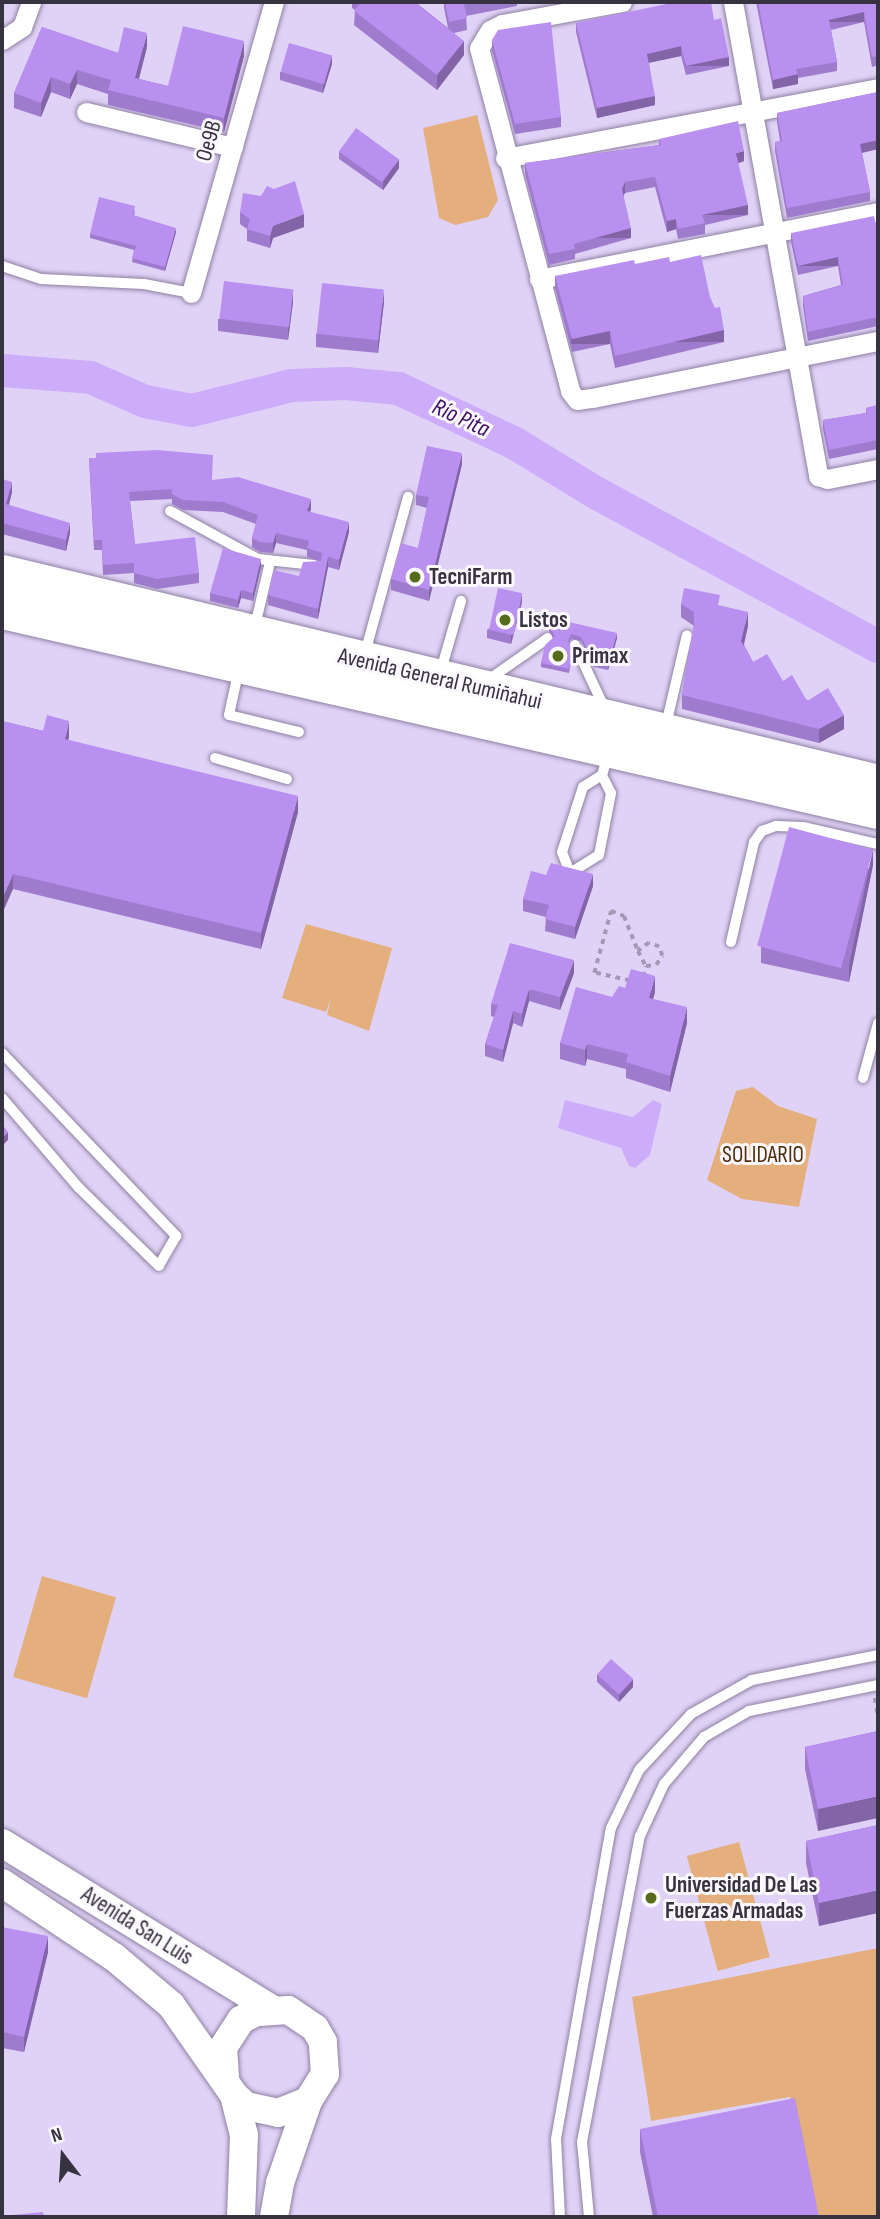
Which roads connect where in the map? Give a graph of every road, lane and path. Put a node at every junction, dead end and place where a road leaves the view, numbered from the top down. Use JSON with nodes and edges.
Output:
{"nodes":[{"id":1,"x":31,"y":2,"type":"edge"},
{"id":2,"x":274,"y":2,"type":"edge"},
{"id":3,"x":622,"y":2,"type":"edge"},
{"id":4,"x":733,"y":2,"type":"edge"},
{"id":5,"x":2,"y":40,"type":"edge"},
{"id":6,"x":878,"y":88,"type":"edge"},
{"id":7,"x":753,"y":110,"type":"junction"},
{"id":8,"x":86,"y":112,"type":"dead end"},
{"id":9,"x":233,"y":148,"type":"junction"},
{"id":10,"x":505,"y":158,"type":"junction"},
{"id":11,"x":878,"y":212,"type":"edge"},
{"id":12,"x":772,"y":232,"type":"junction"},
{"id":13,"x":2,"y":266,"type":"edge"},
{"id":14,"x":539,"y":279,"type":"junction"},
{"id":15,"x":191,"y":293,"type":"joint"},
{"id":16,"x":878,"y":341,"type":"edge"},
{"id":17,"x":796,"y":358,"type":"junction"},
{"id":18,"x":878,"y":469,"type":"edge"},
{"id":19,"x":408,"y":497,"type":"dead end"},
{"id":20,"x":170,"y":512,"type":"dead end"},
{"id":21,"x":270,"y":562,"type":"junction"},
{"id":22,"x":316,"y":565,"type":"edge"},
{"id":23,"x":2,"y":573,"type":"edge"},
{"id":24,"x":461,"y":601,"type":"dead end"},
{"id":25,"x":2,"y":610,"type":"edge"},
{"id":26,"x":687,"y":635,"type":"dead end"},
{"id":27,"x":548,"y":638,"type":"edge"},
{"id":28,"x":575,"y":645,"type":"dead end"},
{"id":29,"x":247,"y":649,"type":"junction"},
{"id":30,"x":363,"y":660,"type":"junction"},
{"id":31,"x":439,"y":677,"type":"junction"},
{"id":32,"x":479,"y":687,"type":"junction"},
{"id":33,"x":299,"y":732,"type":"dead end"},
{"id":34,"x":664,"y":732,"type":"junction"},
{"id":35,"x":607,"y":747,"type":"junction"},
{"id":36,"x":215,"y":758,"type":"dead end"},
{"id":37,"x":287,"y":779,"type":"dead end"},
{"id":38,"x":878,"y":783,"type":"edge"},
{"id":39,"x":878,"y":810,"type":"edge"},
{"id":40,"x":808,"y":811,"type":"junction"},
{"id":41,"x":878,"y":844,"type":"edge"},
{"id":42,"x":731,"y":942,"type":"dead end"},
{"id":43,"x":638,"y":951,"type":"junction"},
{"id":44,"x":646,"y":966,"type":"junction"},
{"id":45,"x":878,"y":1023,"type":"edge"},
{"id":46,"x":2,"y":1053,"type":"edge"},
{"id":47,"x":863,"y":1078,"type":"dead end"},
{"id":48,"x":2,"y":1098,"type":"edge"},
{"id":49,"x":878,"y":1655,"type":"edge"},
{"id":50,"x":878,"y":1685,"type":"edge"},
{"id":51,"x":2,"y":1843,"type":"edge"},
{"id":52,"x":2,"y":1883,"type":"edge"},
{"id":53,"x":272,"y":2009,"type":"junction"},
{"id":54,"x":229,"y":2088,"type":"junction"},
{"id":55,"x":308,"y":2101,"type":"junction"},
{"id":56,"x":241,"y":2217,"type":"edge"},
{"id":57,"x":274,"y":2217,"type":"edge"},
{"id":58,"x":560,"y":2217,"type":"edge"},
{"id":59,"x":589,"y":2217,"type":"edge"}],
"edges":[{"from":1,"to":5,"type":"street"},
{"from":2,"to":9,"type":"street","name":"Oe9B"},
{"from":3,"to":10,"type":"street"},
{"from":4,"to":7,"type":"street"},
{"from":6,"to":7,"type":"street"},
{"from":7,"to":10,"type":"street"},
{"from":7,"to":12,"type":"street"},
{"from":8,"to":9,"type":"street"},
{"from":9,"to":15,"type":"street","name":"Oe9B"},
{"from":10,"to":14,"type":"street"},
{"from":11,"to":12,"type":"street"},
{"from":12,"to":14,"type":"street"},
{"from":12,"to":17,"type":"street"},
{"from":13,"to":15,"type":"lane"},
{"from":14,"to":17,"type":"street"},
{"from":16,"to":17,"type":"street"},
{"from":17,"to":18,"type":"street"},
{"from":19,"to":30,"type":"lane"},
{"from":20,"to":21,"type":"lane"},
{"from":21,"to":22,"type":"lane"},
{"from":21,"to":29,"type":"lane"},
{"from":23,"to":29,"type":"highway","name":"Avenida General Rumiñahui"},
{"from":24,"to":31,"type":"lane"},
{"from":25,"to":29,"type":"highway","name":"Avenida General Rumiñahui"},
{"from":26,"to":34,"type":"lane"},
{"from":27,"to":32,"type":"lane"},
{"from":28,"to":35,"type":"lane"},
{"from":29,"to":30,"type":"highway","name":"Avenida General Rumiñahui"},
{"from":29,"to":33,"type":"lane"},
{"from":29,"to":35,"type":"highway","name":"Avenida General Rumiñahui"},
{"from":30,"to":31,"type":"highway","name":"Avenida General Rumiñahui"},
{"from":31,"to":32,"type":"highway","name":"Avenida General Rumiñahui"},
{"from":32,"to":35,"type":"highway","name":"Avenida General Rumiñahui"},
{"from":34,"to":35,"type":"highway","name":"Avenida General Rumiñahui"},
{"from":34,"to":38,"type":"highway","name":"Avenida General Rumiñahui"},
{"from":35,"to":35,"type":"lane"},
{"from":35,"to":40,"type":"highway","name":"Avenida General Rumiñahui"},
{"from":36,"to":37,"type":"lane"},
{"from":39,"to":40,"type":"highway","name":"Avenida General Rumiñahui"},
{"from":40,"to":41,"type":"lane"},
{"from":40,"to":42,"type":"lane"},
{"from":43,"to":44,"type":"path"},
{"from":43,"to":44,"type":"path"},
{"from":43,"to":44,"type":"path"},
{"from":45,"to":47,"type":"lane"},
{"from":46,"to":48,"type":"lane"},
{"from":49,"to":58,"type":"lane"},
{"from":50,"to":59,"type":"lane"},
{"from":51,"to":53,"type":"street","name":"Avenida San Luis"},
{"from":52,"to":54,"type":"street","name":"Avenida San Luis"},
{"from":53,"to":54,"type":"street"},
{"from":53,"to":55,"type":"street"},
{"from":54,"to":55,"type":"street"},
{"from":54,"to":56,"type":"street","name":"Avenida San Luis"},
{"from":55,"to":57,"type":"street"}]}
